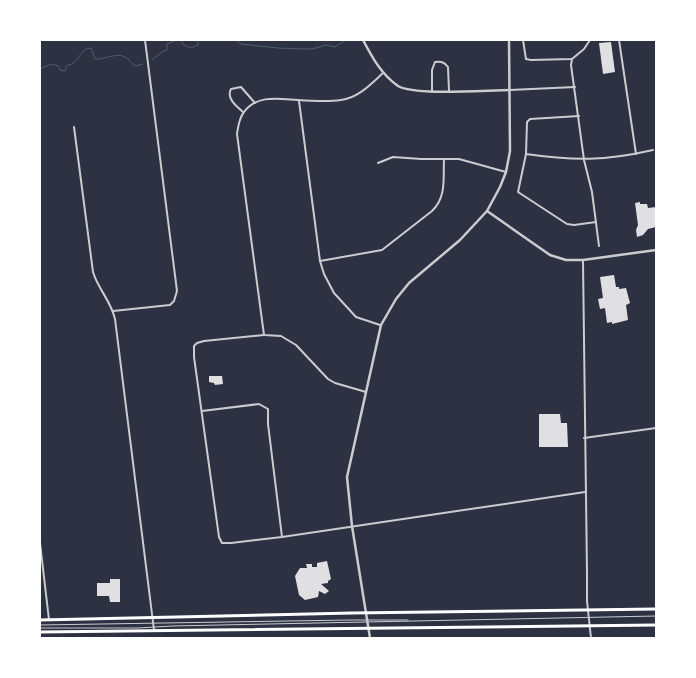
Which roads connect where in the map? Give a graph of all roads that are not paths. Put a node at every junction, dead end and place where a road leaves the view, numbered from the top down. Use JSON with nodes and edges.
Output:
{"nodes":[{"id":1,"x":145,"y":40,"type":"edge"},
{"id":2,"x":363,"y":40,"type":"edge"},
{"id":3,"x":509,"y":40,"type":"edge"},
{"id":4,"x":523,"y":40,"type":"edge"},
{"id":5,"x":590,"y":40,"type":"edge"},
{"id":6,"x":619,"y":40,"type":"edge"},
{"id":7,"x":572,"y":59,"type":"junction"},
{"id":8,"x":383,"y":73,"type":"junction"},
{"id":9,"x":575,"y":87,"type":"junction"},
{"id":10,"x":510,"y":90,"type":"junction"},
{"id":11,"x":449,"y":91,"type":"junction"},
{"id":12,"x":432,"y":92,"type":"junction"},
{"id":13,"x":299,"y":101,"type":"junction"},
{"id":14,"x":255,"y":102,"type":"junction"},
{"id":15,"x":244,"y":112,"type":"junction"},
{"id":16,"x":579,"y":116,"type":"junction"},
{"id":17,"x":74,"y":127,"type":"dead end"},
{"id":18,"x":653,"y":150,"type":"dead end"},
{"id":19,"x":526,"y":154,"type":"junction"},
{"id":20,"x":636,"y":154,"type":"junction"},
{"id":21,"x":444,"y":159,"type":"junction"},
{"id":22,"x":584,"y":160,"type":"junction"},
{"id":23,"x":378,"y":162,"type":"dead end"},
{"id":24,"x":506,"y":172,"type":"junction"},
{"id":25,"x":487,"y":211,"type":"junction"},
{"id":26,"x":596,"y":222,"type":"junction"},
{"id":27,"x":599,"y":246,"type":"dead end"},
{"id":28,"x":656,"y":250,"type":"edge"},
{"id":29,"x":583,"y":260,"type":"junction"},
{"id":30,"x":320,"y":261,"type":"junction"},
{"id":31,"x":113,"y":311,"type":"junction"},
{"id":32,"x":381,"y":325,"type":"junction"},
{"id":33,"x":264,"y":334,"type":"junction"},
{"id":34,"x":366,"y":392,"type":"junction"},
{"id":35,"x":202,"y":411,"type":"junction"},
{"id":36,"x":656,"y":428,"type":"edge"},
{"id":37,"x":584,"y":438,"type":"junction"},
{"id":38,"x":585,"y":492,"type":"junction"},
{"id":39,"x":352,"y":526,"type":"junction"},
{"id":40,"x":282,"y":537,"type":"junction"},
{"id":41,"x":40,"y":543,"type":"edge"},
{"id":42,"x":656,"y":609,"type":"edge"},
{"id":43,"x":588,"y":610,"type":"junction"},
{"id":44,"x":367,"y":613,"type":"junction"},
{"id":45,"x":656,"y":616,"type":"edge"},
{"id":46,"x":152,"y":617,"type":"junction"},
{"id":47,"x":589,"y":617,"type":"junction"},
{"id":48,"x":40,"y":620,"type":"edge"},
{"id":49,"x":49,"y":620,"type":"junction"},
{"id":50,"x":368,"y":621,"type":"junction"},
{"id":51,"x":153,"y":623,"type":"junction"},
{"id":52,"x":40,"y":625,"type":"edge"},
{"id":53,"x":590,"y":625,"type":"junction"},
{"id":54,"x":656,"y":625,"type":"edge"},
{"id":55,"x":368,"y":628,"type":"junction"},
{"id":56,"x":154,"y":629,"type":"junction"},
{"id":57,"x":40,"y":630,"type":"edge"},
{"id":58,"x":370,"y":638,"type":"edge"},
{"id":59,"x":592,"y":638,"type":"edge"}],
"edges":[{"from":1,"to":31,"type":"street"},
{"from":2,"to":8,"type":"street"},
{"from":3,"to":10,"type":"street"},
{"from":4,"to":7,"type":"street"},
{"from":5,"to":7,"type":"street"},
{"from":6,"to":20,"type":"street"},
{"from":7,"to":9,"type":"street"},
{"from":8,"to":12,"type":"street"},
{"from":8,"to":13,"type":"street"},
{"from":9,"to":10,"type":"street"},
{"from":9,"to":16,"type":"street"},
{"from":10,"to":11,"type":"street"},
{"from":10,"to":24,"type":"street"},
{"from":11,"to":12,"type":"street"},
{"from":11,"to":12,"type":"street"},
{"from":13,"to":14,"type":"street"},
{"from":13,"to":30,"type":"street"},
{"from":14,"to":15,"type":"street"},
{"from":14,"to":15,"type":"street"},
{"from":15,"to":33,"type":"street"},
{"from":16,"to":19,"type":"street"},
{"from":16,"to":22,"type":"street"},
{"from":17,"to":31,"type":"street"},
{"from":18,"to":20,"type":"street"},
{"from":19,"to":22,"type":"street"},
{"from":19,"to":26,"type":"street"},
{"from":20,"to":22,"type":"street"},
{"from":21,"to":23,"type":"street"},
{"from":21,"to":24,"type":"street"},
{"from":21,"to":30,"type":"street"},
{"from":22,"to":26,"type":"street"},
{"from":24,"to":25,"type":"street"},
{"from":25,"to":29,"type":"street"},
{"from":25,"to":32,"type":"street"},
{"from":26,"to":27,"type":"street"},
{"from":28,"to":29,"type":"street"},
{"from":29,"to":37,"type":"street"},
{"from":30,"to":32,"type":"street"},
{"from":31,"to":46,"type":"street"},
{"from":32,"to":34,"type":"street"},
{"from":33,"to":34,"type":"street"},
{"from":33,"to":35,"type":"street"},
{"from":34,"to":39,"type":"street"},
{"from":35,"to":40,"type":"street"},
{"from":35,"to":40,"type":"street"},
{"from":36,"to":37,"type":"street"},
{"from":37,"to":38,"type":"street"},
{"from":38,"to":39,"type":"street"},
{"from":38,"to":43,"type":"street"},
{"from":39,"to":40,"type":"street"},
{"from":39,"to":44,"type":"street"},
{"from":41,"to":49,"type":"street"},
{"from":42,"to":43,"type":"main road"},
{"from":43,"to":44,"type":"main road"},
{"from":43,"to":47,"type":"street"},
{"from":44,"to":46,"type":"main road"},
{"from":44,"to":50,"type":"street"},
{"from":45,"to":47,"type":"lane"},
{"from":46,"to":49,"type":"main road"},
{"from":46,"to":51,"type":"street"},
{"from":47,"to":50,"type":"lane"},
{"from":47,"to":53,"type":"street"},
{"from":48,"to":49,"type":"main road"},
{"from":50,"to":51,"type":"lane"},
{"from":50,"to":55,"type":"street"},
{"from":50,"to":56,"type":"lane"},
{"from":51,"to":52,"type":"lane"},
{"from":51,"to":56,"type":"street"},
{"from":53,"to":54,"type":"main road"},
{"from":53,"to":55,"type":"main road"},
{"from":53,"to":59,"type":"street"},
{"from":55,"to":56,"type":"main road"},
{"from":55,"to":58,"type":"street"},
{"from":56,"to":57,"type":"main road"}]}
